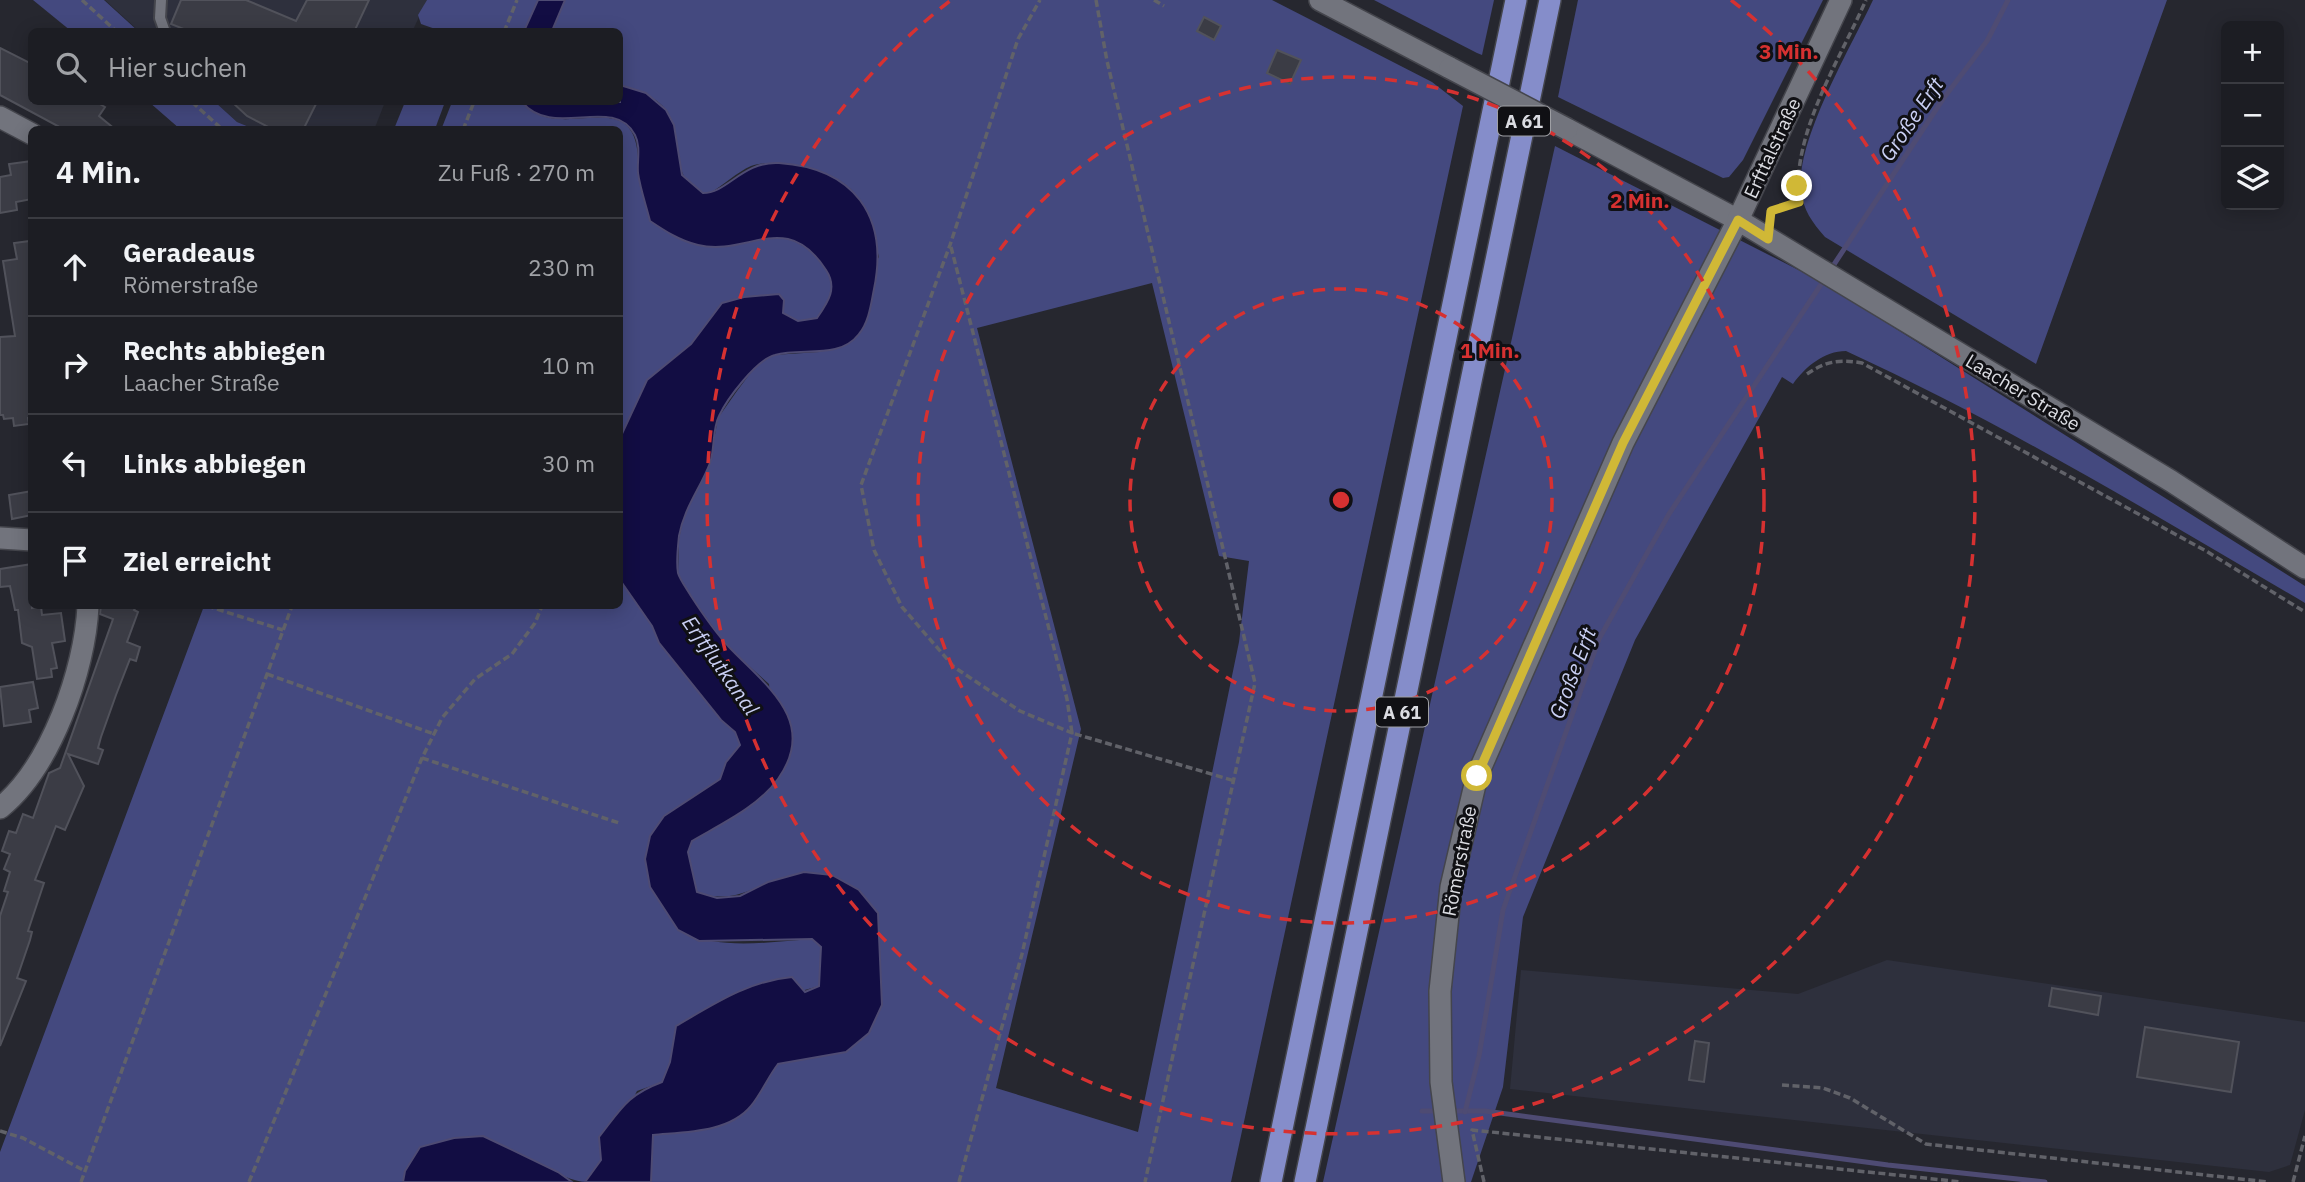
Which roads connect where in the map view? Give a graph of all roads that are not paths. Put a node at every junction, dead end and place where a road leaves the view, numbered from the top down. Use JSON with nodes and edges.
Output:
{"nodes":[{"id":1,"x":161,"y":0,"type":"edge"},
{"id":2,"x":1321,"y":0,"type":"edge"},
{"id":3,"x":1516,"y":0,"type":"edge"},
{"id":4,"x":1550,"y":0,"type":"edge"},
{"id":5,"x":1841,"y":0,"type":"edge"},
{"id":6,"x":164,"y":28,"type":"edge"},
{"id":7,"x":1,"y":120,"type":"edge"},
{"id":8,"x":28,"y":132,"type":"edge"},
{"id":9,"x":1738,"y":220,"type":"junction"},
{"id":10,"x":0,"y":538,"type":"edge"},
{"id":11,"x":28,"y":540,"type":"edge"},
{"id":12,"x":2305,"y":568,"type":"edge"},
{"id":13,"x":88,"y":609,"type":"edge"},
{"id":14,"x":0,"y":808,"type":"edge"},
{"id":15,"x":1271,"y":1182,"type":"edge"},
{"id":16,"x":1305,"y":1182,"type":"edge"},
{"id":17,"x":1454,"y":1182,"type":"edge"}],
"edges":[{"from":1,"to":6,"type":"lane"},
{"from":2,"to":9,"type":"main road","name":"Laacher Straße","bridge":true},
{"from":3,"to":15,"type":"highway","number":"A 61"},
{"from":4,"to":16,"type":"highway","number":"A 61"},
{"from":5,"to":9,"type":"main road","name":"Erfttalstraße"},
{"from":7,"to":8,"type":"main road"},
{"from":9,"to":12,"type":"main road","name":"Laacher Straße"},
{"from":9,"to":17,"type":"main road","name":"Römerstraße"},
{"from":10,"to":11,"type":"main road"},
{"from":13,"to":14,"type":"main road"}]}
